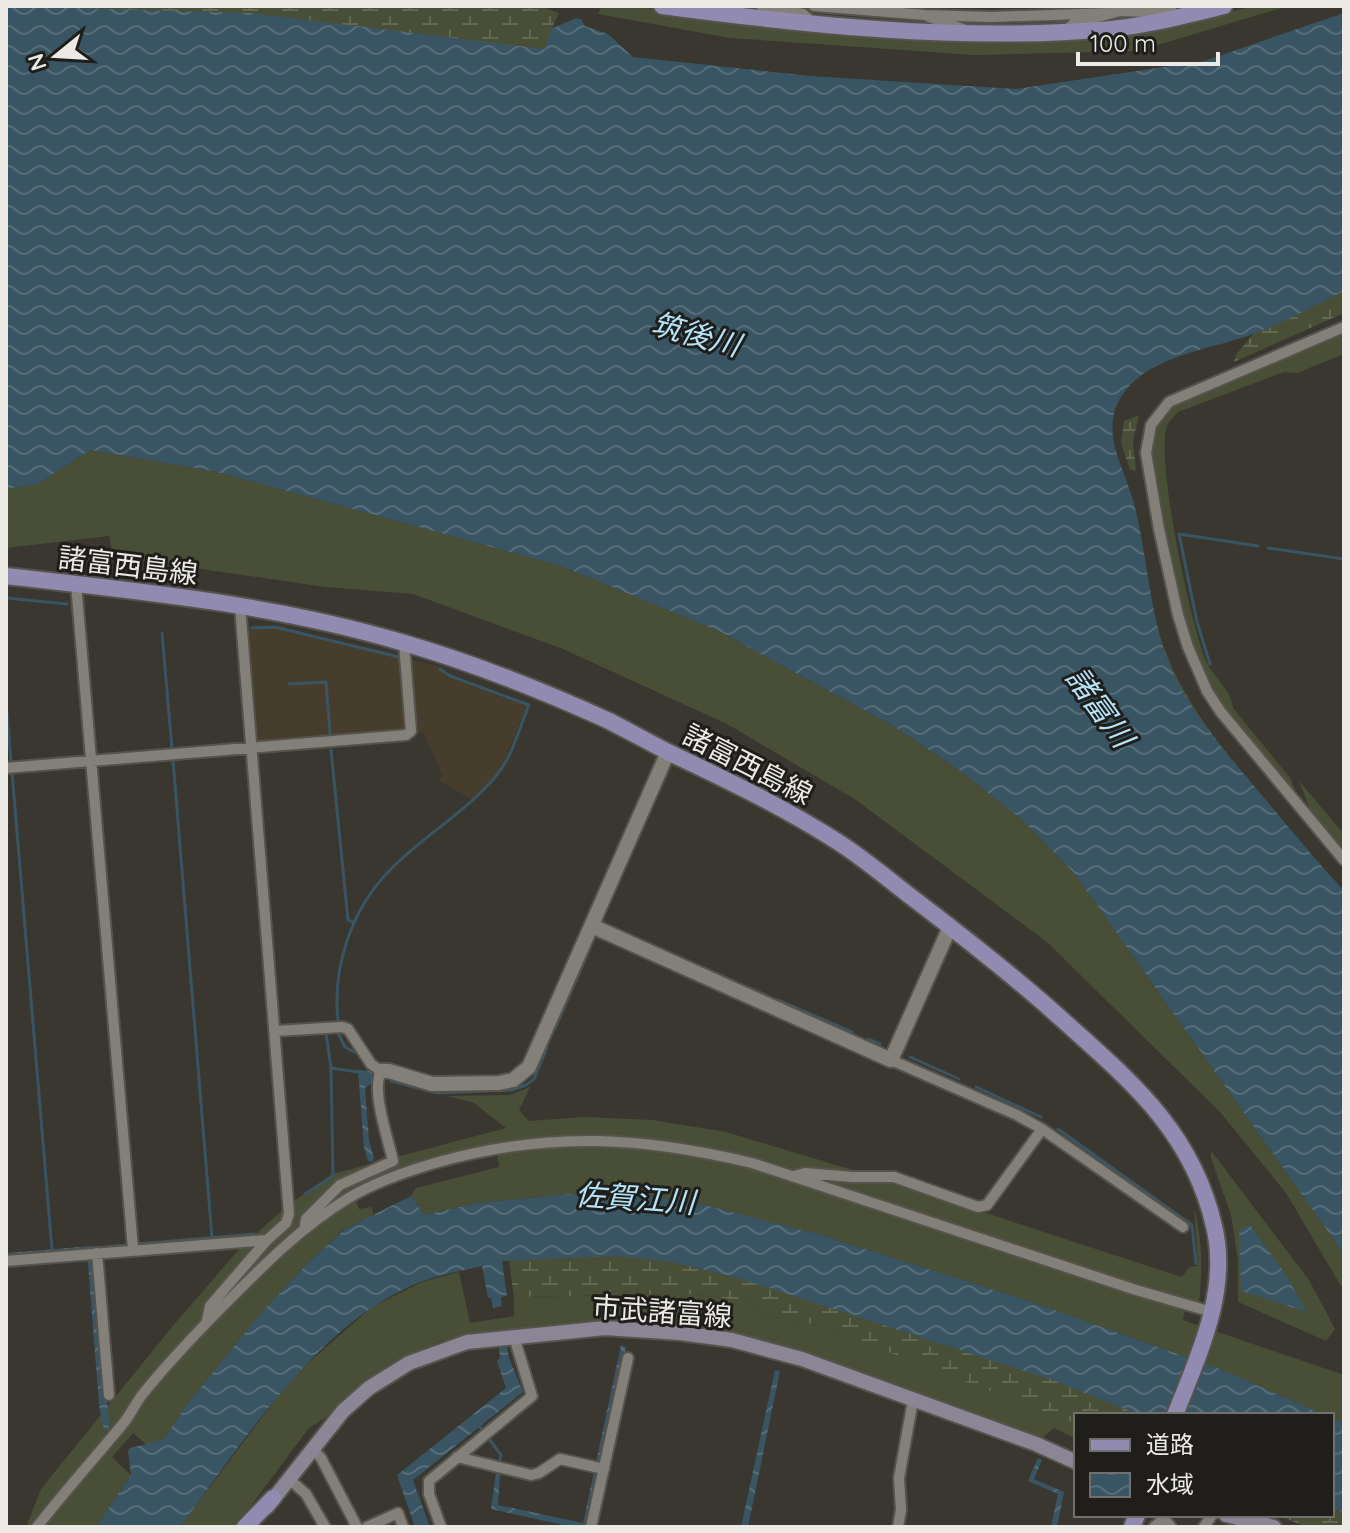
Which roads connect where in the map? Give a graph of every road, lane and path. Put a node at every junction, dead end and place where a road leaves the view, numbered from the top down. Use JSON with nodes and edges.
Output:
{"nodes":[{"id":1,"x":662,"y":6,"type":"edge"},
{"id":2,"x":761,"y":6,"type":"edge"},
{"id":3,"x":1172,"y":6,"type":"edge"},
{"id":4,"x":1224,"y":6,"type":"edge"},
{"id":5,"x":1116,"y":10,"type":"edge"},
{"id":6,"x":813,"y":14,"type":"edge"},
{"id":7,"x":925,"y":15,"type":"junction"},
{"id":8,"x":1065,"y":31,"type":"junction"},
{"id":9,"x":968,"y":33,"type":"junction"},
{"id":10,"x":1344,"y":327,"type":"edge"},
{"id":11,"x":6,"y":576,"type":"edge"},
{"id":12,"x":76,"y":584,"type":"junction"},
{"id":13,"x":240,"y":606,"type":"junction"},
{"id":14,"x":404,"y":643,"type":"junction"},
{"id":15,"x":251,"y":748,"type":"junction"},
{"id":16,"x":668,"y":752,"type":"junction"},
{"id":17,"x":92,"y":762,"type":"junction"},
{"id":18,"x":6,"y":768,"type":"edge"},
{"id":19,"x":1344,"y":860,"type":"edge"},
{"id":20,"x":592,"y":926,"type":"junction"},
{"id":21,"x":950,"y":927,"type":"junction"},
{"id":22,"x":276,"y":1031,"type":"junction"},
{"id":23,"x":891,"y":1060,"type":"junction"},
{"id":24,"x":381,"y":1071,"type":"junction"},
{"id":25,"x":1042,"y":1129,"type":"junction"},
{"id":26,"x":792,"y":1177,"type":"junction"},
{"id":27,"x":305,"y":1227,"type":"junction"},
{"id":28,"x":1183,"y":1227,"type":"dead end"},
{"id":29,"x":267,"y":1240,"type":"junction"},
{"id":30,"x":133,"y":1249,"type":"junction"},
{"id":31,"x":92,"y":1253,"type":"junction"},
{"id":32,"x":6,"y":1261,"type":"edge"},
{"id":33,"x":1211,"y":1320,"type":"junction"},
{"id":34,"x":206,"y":1324,"type":"junction"},
{"id":35,"x":514,"y":1337,"type":"junction"},
{"id":36,"x":628,"y":1358,"type":"dead end"},
{"id":37,"x":109,"y":1395,"type":"dead end"},
{"id":38,"x":913,"y":1400,"type":"junction"},
{"id":39,"x":1176,"y":1413,"type":"edge"},
{"id":40,"x":313,"y":1449,"type":"junction"},
{"id":41,"x":457,"y":1457,"type":"junction"},
{"id":42,"x":1074,"y":1461,"type":"edge"},
{"id":43,"x":600,"y":1468,"type":"junction"},
{"id":44,"x":289,"y":1479,"type":"junction"},
{"id":45,"x":273,"y":1498,"type":"junction"},
{"id":46,"x":1234,"y":1517,"type":"edge"},
{"id":47,"x":592,"y":1524,"type":"edge"},
{"id":48,"x":37,"y":1527,"type":"edge"},
{"id":49,"x":245,"y":1527,"type":"edge"},
{"id":50,"x":253,"y":1527,"type":"edge"},
{"id":51,"x":325,"y":1527,"type":"edge"},
{"id":52,"x":357,"y":1527,"type":"edge"},
{"id":53,"x":367,"y":1527,"type":"edge"},
{"id":54,"x":403,"y":1527,"type":"edge"},
{"id":55,"x":441,"y":1527,"type":"edge"},
{"id":56,"x":898,"y":1527,"type":"edge"},
{"id":57,"x":1154,"y":1527,"type":"edge"},
{"id":58,"x":1171,"y":1527,"type":"edge"},
{"id":59,"x":1274,"y":1527,"type":"edge"}],
"edges":[{"from":1,"to":6,"type":"main road"},
{"from":2,"to":6,"type":"street"},
{"from":3,"to":5,"type":"street"},
{"from":4,"to":8,"type":"main road"},
{"from":5,"to":7,"type":"street"},
{"from":5,"to":8,"type":"street"},
{"from":6,"to":7,"type":"street"},
{"from":6,"to":9,"type":"main road"},
{"from":7,"to":9,"type":"street"},
{"from":8,"to":9,"type":"main road"},
{"from":10,"to":19,"type":"street"},
{"from":11,"to":12,"type":"main road","name":"諸富西島線"},
{"from":12,"to":13,"type":"main road","name":"諸富西島線"},
{"from":12,"to":17,"type":"street"},
{"from":13,"to":14,"type":"main road","name":"諸富西島線"},
{"from":13,"to":15,"type":"street"},
{"from":14,"to":15,"type":"street"},
{"from":14,"to":16,"type":"main road","name":"諸富西島線"},
{"from":15,"to":17,"type":"street"},
{"from":15,"to":22,"type":"street"},
{"from":16,"to":20,"type":"street"},
{"from":16,"to":21,"type":"main road","name":"諸富西島線"},
{"from":17,"to":18,"type":"street"},
{"from":17,"to":30,"type":"street"},
{"from":20,"to":23,"type":"street"},
{"from":20,"to":24,"type":"street"},
{"from":21,"to":23,"type":"street"},
{"from":21,"to":33,"type":"main road","name":"諸富西島線"},
{"from":22,"to":24,"type":"street"},
{"from":22,"to":29,"type":"street"},
{"from":23,"to":25,"type":"street"},
{"from":24,"to":27,"type":"street"},
{"from":25,"to":26,"type":"street"},
{"from":25,"to":28,"type":"street"},
{"from":26,"to":27,"type":"street"},
{"from":26,"to":33,"type":"street"},
{"from":27,"to":34,"type":"street"},
{"from":29,"to":30,"type":"street"},
{"from":29,"to":34,"type":"street"},
{"from":30,"to":31,"type":"street"},
{"from":31,"to":32,"type":"street"},
{"from":31,"to":37,"type":"street"},
{"from":33,"to":39,"type":"main road","name":"諸富西島線"},
{"from":34,"to":48,"type":"street"},
{"from":35,"to":38,"type":"main road","name":"市武諸富線"},
{"from":35,"to":40,"type":"main road","name":"市武諸富線"},
{"from":35,"to":41,"type":"street"},
{"from":36,"to":43,"type":"street"},
{"from":38,"to":42,"type":"main road","name":"市武諸富線"},
{"from":38,"to":56,"type":"street"},
{"from":40,"to":44,"type":"main road","name":"市武諸富線"},
{"from":40,"to":52,"type":"street"},
{"from":41,"to":43,"type":"street"},
{"from":41,"to":55,"type":"street"},
{"from":43,"to":47,"type":"street"},
{"from":44,"to":45,"type":"main road","name":"市武諸富線"},
{"from":44,"to":51,"type":"street"},
{"from":45,"to":49,"type":"main road"},
{"from":45,"to":50,"type":"main road","name":"市武諸富線"},
{"from":46,"to":59,"type":"main road"},
{"from":53,"to":54,"type":"street"},
{"from":57,"to":58,"type":"street"}]}
